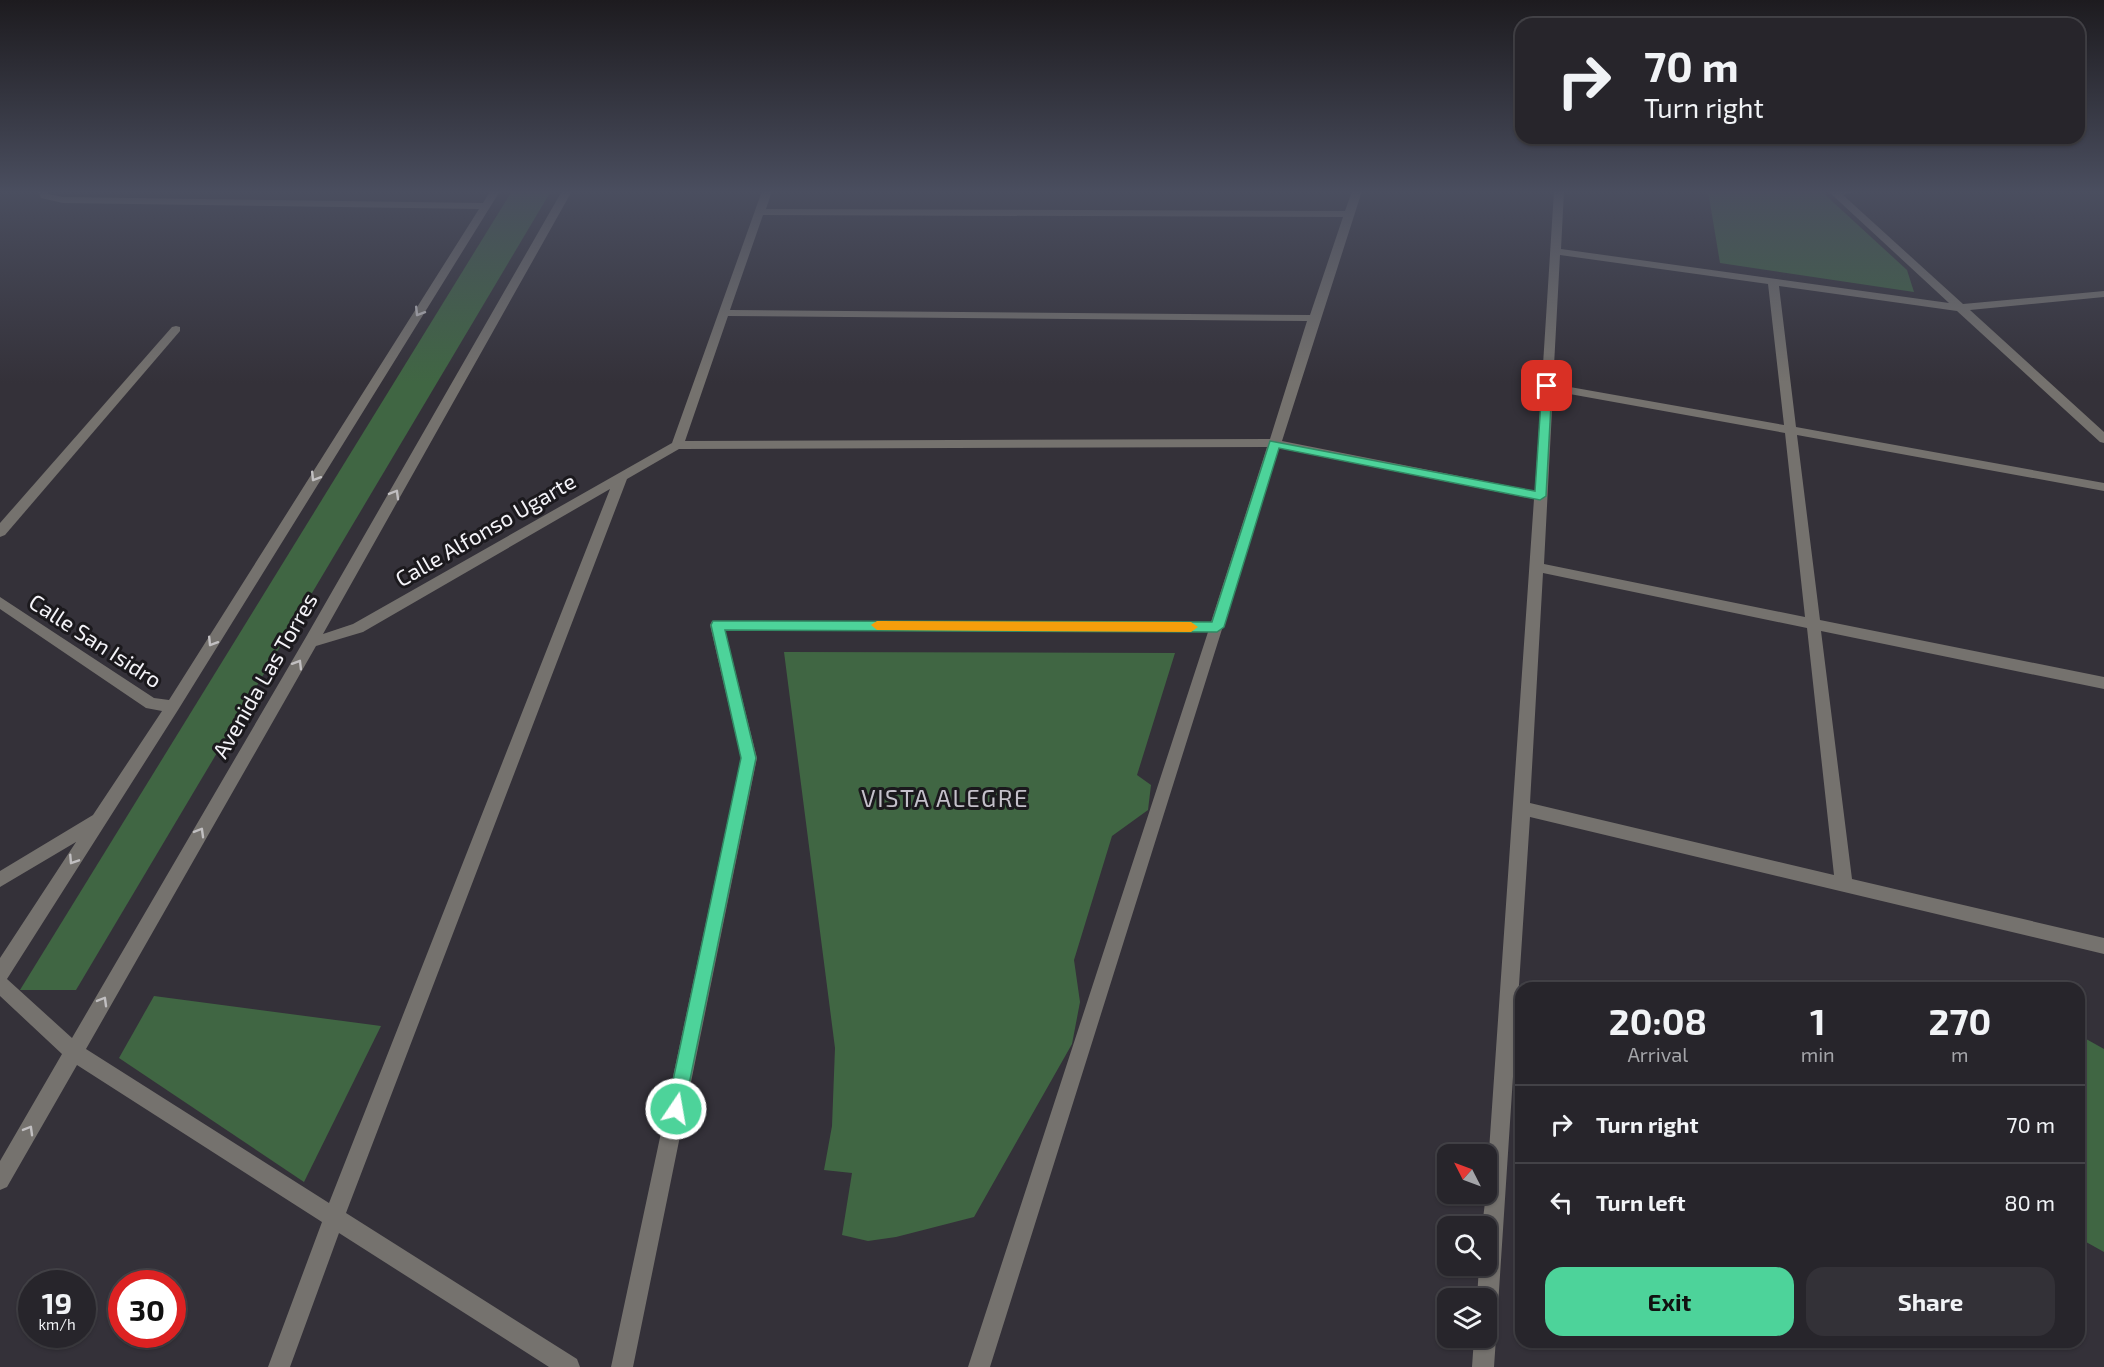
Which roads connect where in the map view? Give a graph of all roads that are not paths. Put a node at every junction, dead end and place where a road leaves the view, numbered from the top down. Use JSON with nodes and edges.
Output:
{"nodes":[{"id":1,"x":456,"y":255,"type":"edge"},
{"id":2,"x":531,"y":255,"type":"edge"},
{"id":3,"x":744,"y":255,"type":"edge"},
{"id":4,"x":1335,"y":255,"type":"edge"},
{"id":5,"x":1555,"y":255,"type":"edge"},
{"id":6,"x":1582,"y":255,"type":"edge"},
{"id":7,"x":1903,"y":255,"type":"edge"},
{"id":8,"x":1773,"y":282,"type":"junction"},
{"id":9,"x":2104,"y":294,"type":"edge"},
{"id":10,"x":1961,"y":308,"type":"junction"},
{"id":11,"x":724,"y":313,"type":"junction"},
{"id":12,"x":1314,"y":318,"type":"junction"},
{"id":13,"x":176,"y":329,"type":"dead end"},
{"id":14,"x":1547,"y":386,"type":"junction"},
{"id":15,"x":1790,"y":430,"type":"junction"},
{"id":16,"x":2104,"y":439,"type":"edge"},
{"id":17,"x":1274,"y":443,"type":"junction"},
{"id":18,"x":677,"y":445,"type":"junction"},
{"id":19,"x":622,"y":475,"type":"junction"},
{"id":20,"x":2104,"y":487,"type":"edge"},
{"id":21,"x":1540,"y":496,"type":"junction"},
{"id":22,"x":0,"y":532,"type":"edge"},
{"id":23,"x":1536,"y":567,"type":"junction"},
{"id":24,"x":0,"y":602,"type":"edge"},
{"id":25,"x":1813,"y":623,"type":"junction"},
{"id":26,"x":1217,"y":627,"type":"junction"},
{"id":27,"x":312,"y":641,"type":"junction"},
{"id":28,"x":2104,"y":683,"type":"edge"},
{"id":29,"x":172,"y":706,"type":"junction"},
{"id":30,"x":1522,"y":808,"type":"junction"},
{"id":31,"x":99,"y":819,"type":"junction"},
{"id":32,"x":0,"y":880,"type":"edge"},
{"id":33,"x":1844,"y":885,"type":"junction"},
{"id":34,"x":2104,"y":946,"type":"edge"},
{"id":35,"x":0,"y":975,"type":"edge"},
{"id":36,"x":0,"y":984,"type":"edge"},
{"id":37,"x":73,"y":1052,"type":"junction"},
{"id":38,"x":0,"y":1180,"type":"edge"},
{"id":39,"x":334,"y":1217,"type":"junction"},
{"id":40,"x":1488,"y":1288,"type":"edge"},
{"id":41,"x":1484,"y":1348,"type":"edge"},
{"id":42,"x":279,"y":1367,"type":"edge"},
{"id":43,"x":569,"y":1367,"type":"edge"},
{"id":44,"x":622,"y":1367,"type":"edge"},
{"id":45,"x":979,"y":1367,"type":"edge"},
{"id":46,"x":1483,"y":1367,"type":"edge"}],
"edges":[{"from":1,"to":29,"type":"street","one_way":true},
{"from":27,"to":2,"type":"street","name":"Avenida Las Torres","one_way":true},
{"from":3,"to":11,"type":"street"},
{"from":4,"to":12,"type":"street"},
{"from":5,"to":14,"type":"street"},
{"from":6,"to":8,"type":"street"},
{"from":7,"to":10,"type":"street"},
{"from":8,"to":10,"type":"street"},
{"from":8,"to":15,"type":"street"},
{"from":9,"to":10,"type":"street"},
{"from":10,"to":16,"type":"street"},
{"from":11,"to":12,"type":"street"},
{"from":11,"to":18,"type":"street"},
{"from":12,"to":17,"type":"street"},
{"from":13,"to":22,"type":"street"},
{"from":14,"to":15,"type":"street"},
{"from":14,"to":21,"type":"street"},
{"from":15,"to":20,"type":"street"},
{"from":15,"to":25,"type":"street"},
{"from":17,"to":18,"type":"street"},
{"from":17,"to":21,"type":"street"},
{"from":17,"to":26,"type":"street"},
{"from":18,"to":19,"type":"street","name":"Calle Alfonso Ugarte"},
{"from":19,"to":27,"type":"street","name":"Calle Alfonso Ugarte"},
{"from":19,"to":39,"type":"street"},
{"from":21,"to":23,"type":"street"},
{"from":23,"to":25,"type":"street"},
{"from":23,"to":30,"type":"street"},
{"from":24,"to":29,"type":"street","name":"Calle San Isidro"},
{"from":25,"to":28,"type":"street"},
{"from":25,"to":33,"type":"street"},
{"from":26,"to":44,"type":"street"},
{"from":26,"to":45,"type":"street"},
{"from":37,"to":27,"type":"street","name":"Avenida Las Torres","one_way":true},
{"from":29,"to":31,"type":"street"},
{"from":30,"to":33,"type":"street"},
{"from":30,"to":40,"type":"street"},
{"from":31,"to":32,"type":"street"},
{"from":31,"to":35,"type":"street","one_way":true},
{"from":33,"to":34,"type":"street"},
{"from":36,"to":37,"type":"street"},
{"from":38,"to":37,"type":"street","name":"Avenida Las Torres","one_way":true},
{"from":37,"to":39,"type":"street"},
{"from":39,"to":42,"type":"street"},
{"from":39,"to":43,"type":"street"},
{"from":41,"to":46,"type":"street"}]}
